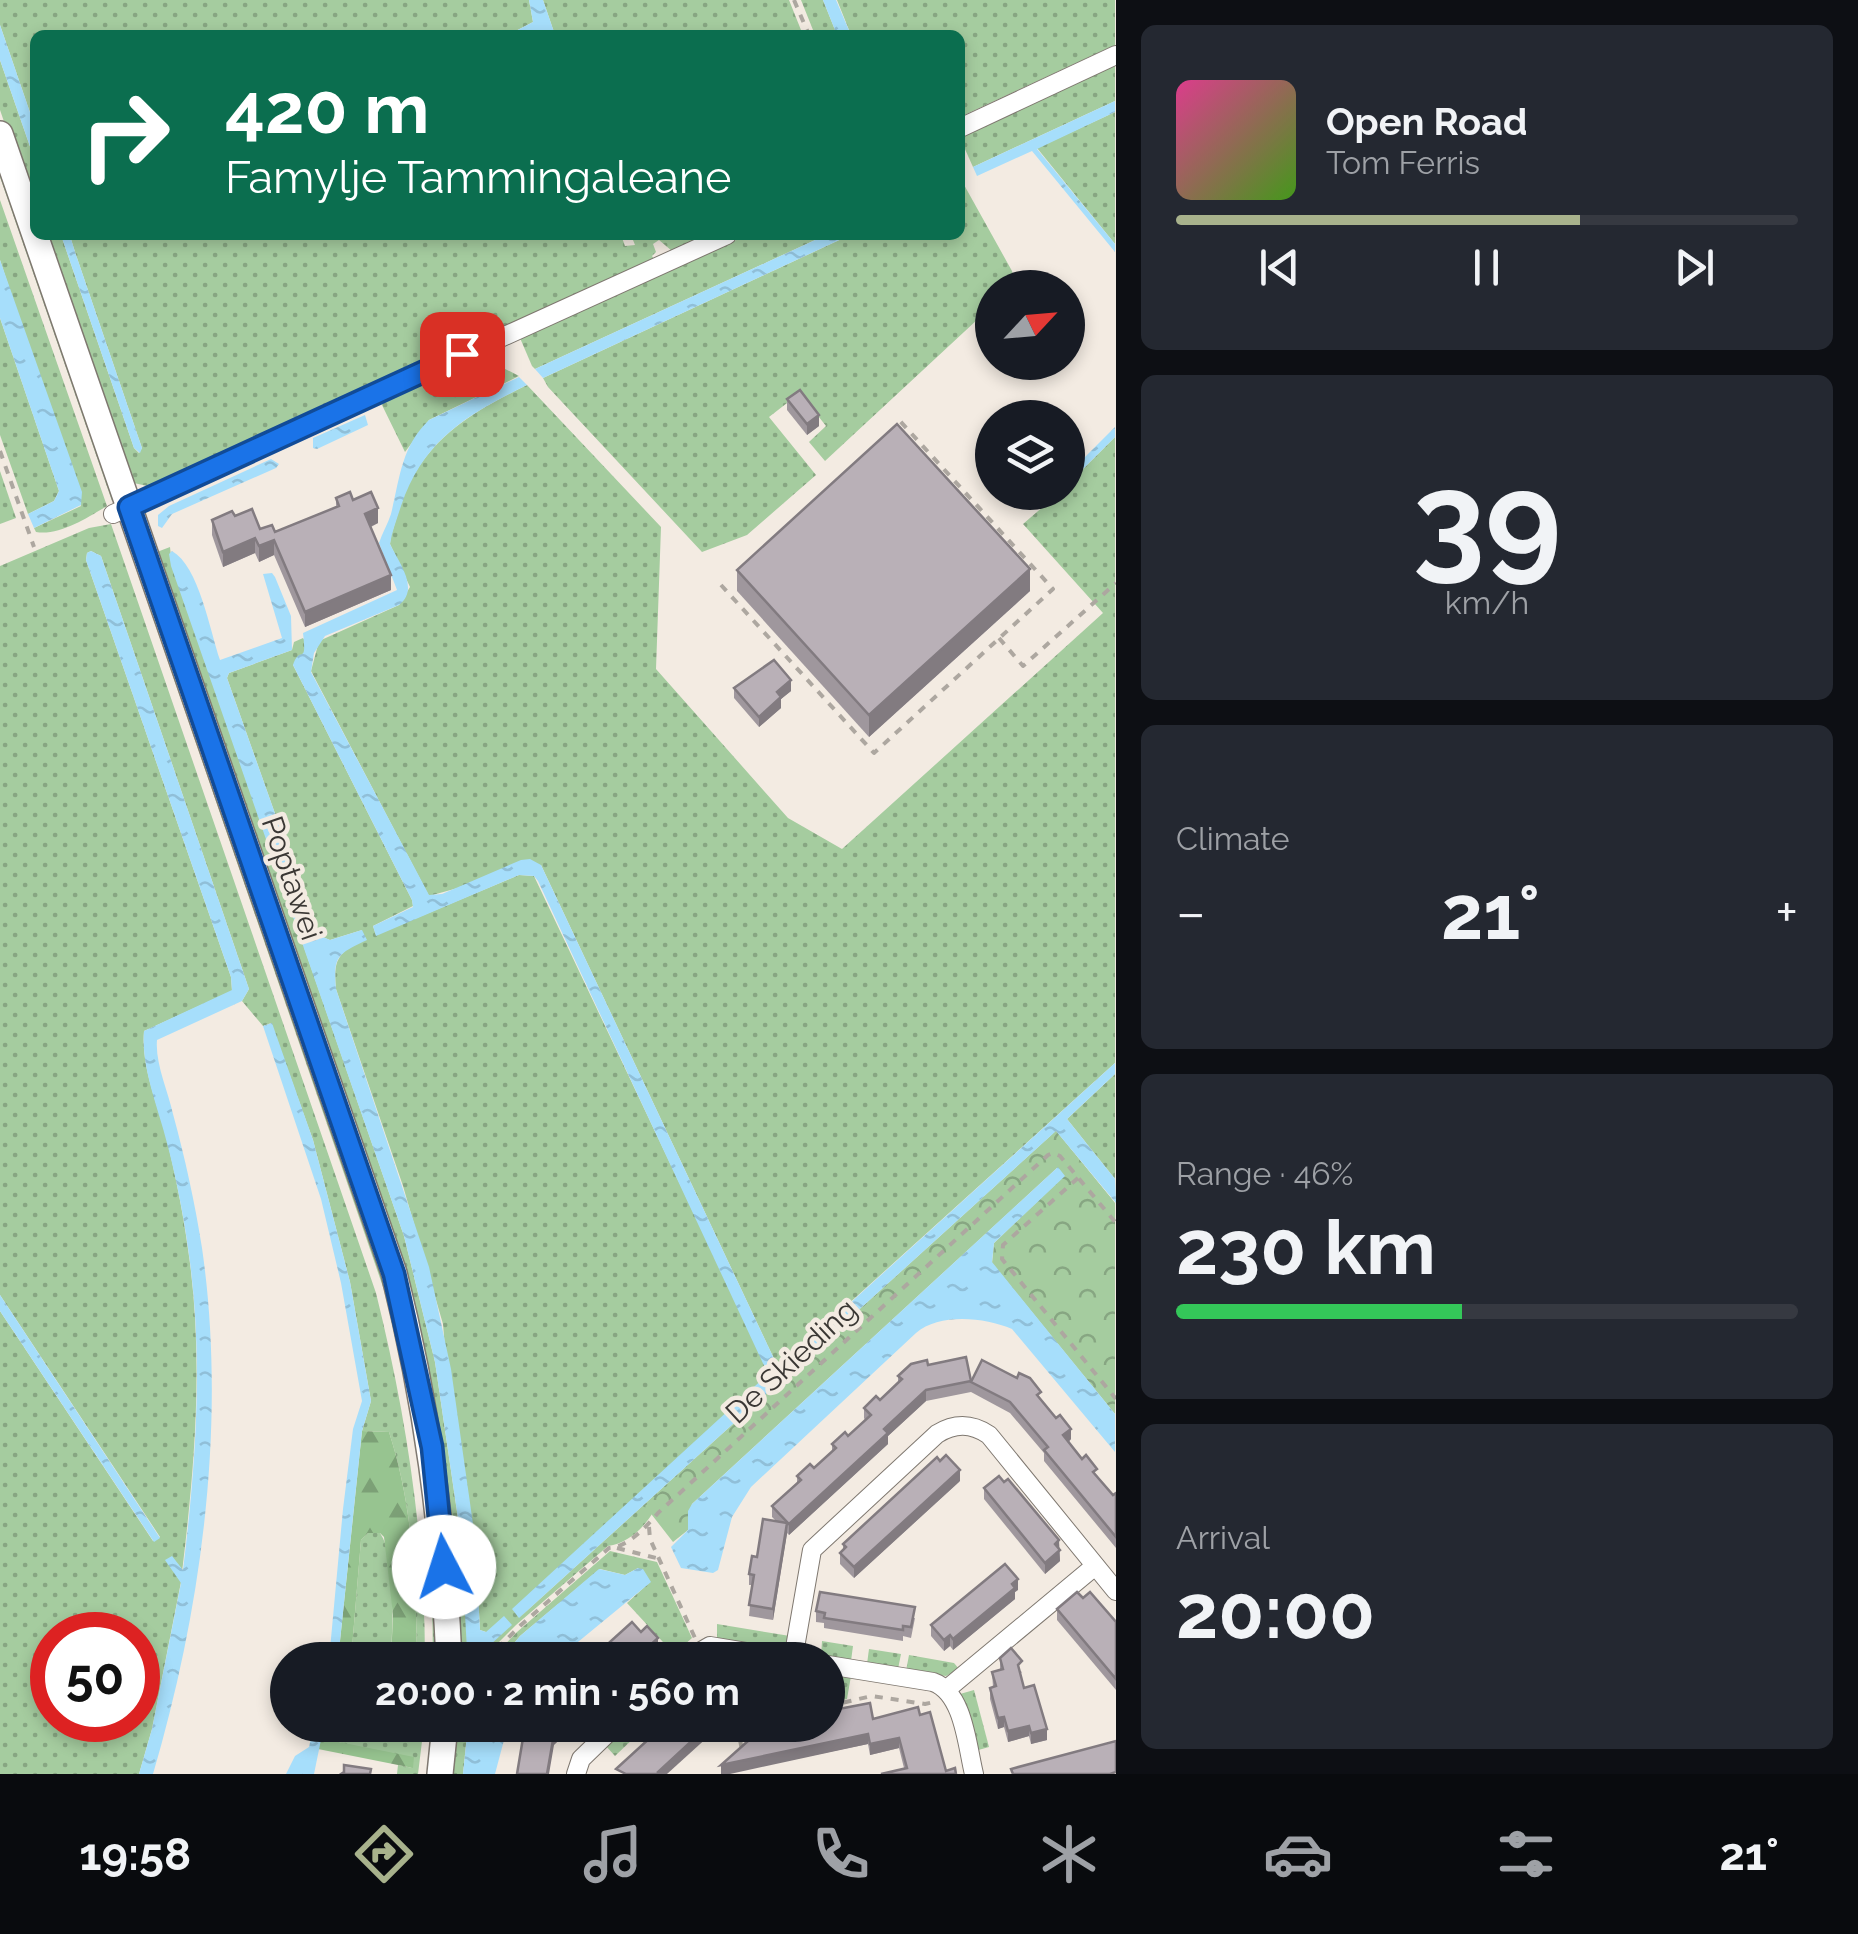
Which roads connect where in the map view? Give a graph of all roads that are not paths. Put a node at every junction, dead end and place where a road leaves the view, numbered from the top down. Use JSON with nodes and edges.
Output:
{"nodes":[{"id":1,"x":1116,"y":56,"type":"edge"},
{"id":2,"x":965,"y":126,"type":"edge"},
{"id":3,"x":0,"y":134,"type":"edge"},
{"id":4,"x":30,"y":227,"type":"edge"},
{"id":5,"x":34,"y":240,"type":"edge"},
{"id":6,"x":716,"y":240,"type":"edge"},
{"id":7,"x":121,"y":510,"type":"junction"},
{"id":8,"x":1095,"y":1566,"type":"junction"},
{"id":9,"x":1116,"y":1590,"type":"edge"},
{"id":10,"x":448,"y":1642,"type":"edge"},
{"id":11,"x":798,"y":1642,"type":"edge"},
{"id":12,"x":845,"y":1668,"type":"edge"},
{"id":13,"x":949,"y":1692,"type":"junction"},
{"id":14,"x":443,"y":1742,"type":"edge"},
{"id":15,"x":598,"y":1742,"type":"edge"},
{"id":16,"x":440,"y":1774,"type":"edge"},
{"id":17,"x":576,"y":1774,"type":"edge"},
{"id":18,"x":974,"y":1774,"type":"edge"}],
"edges":[{"from":1,"to":2,"type":"street"},
{"from":3,"to":4,"type":"main road","name":"Poptawei"},
{"from":5,"to":7,"type":"main road","name":"Poptawei"},
{"from":6,"to":7,"type":"street"},
{"from":7,"to":10,"type":"main road","name":"Poptawei"},
{"from":8,"to":9,"type":"street"},
{"from":8,"to":11,"type":"street"},
{"from":8,"to":13,"type":"street"},
{"from":12,"to":13,"type":"street"},
{"from":13,"to":18,"type":"street"},
{"from":14,"to":16,"type":"main road"},
{"from":15,"to":17,"type":"street"}]}
